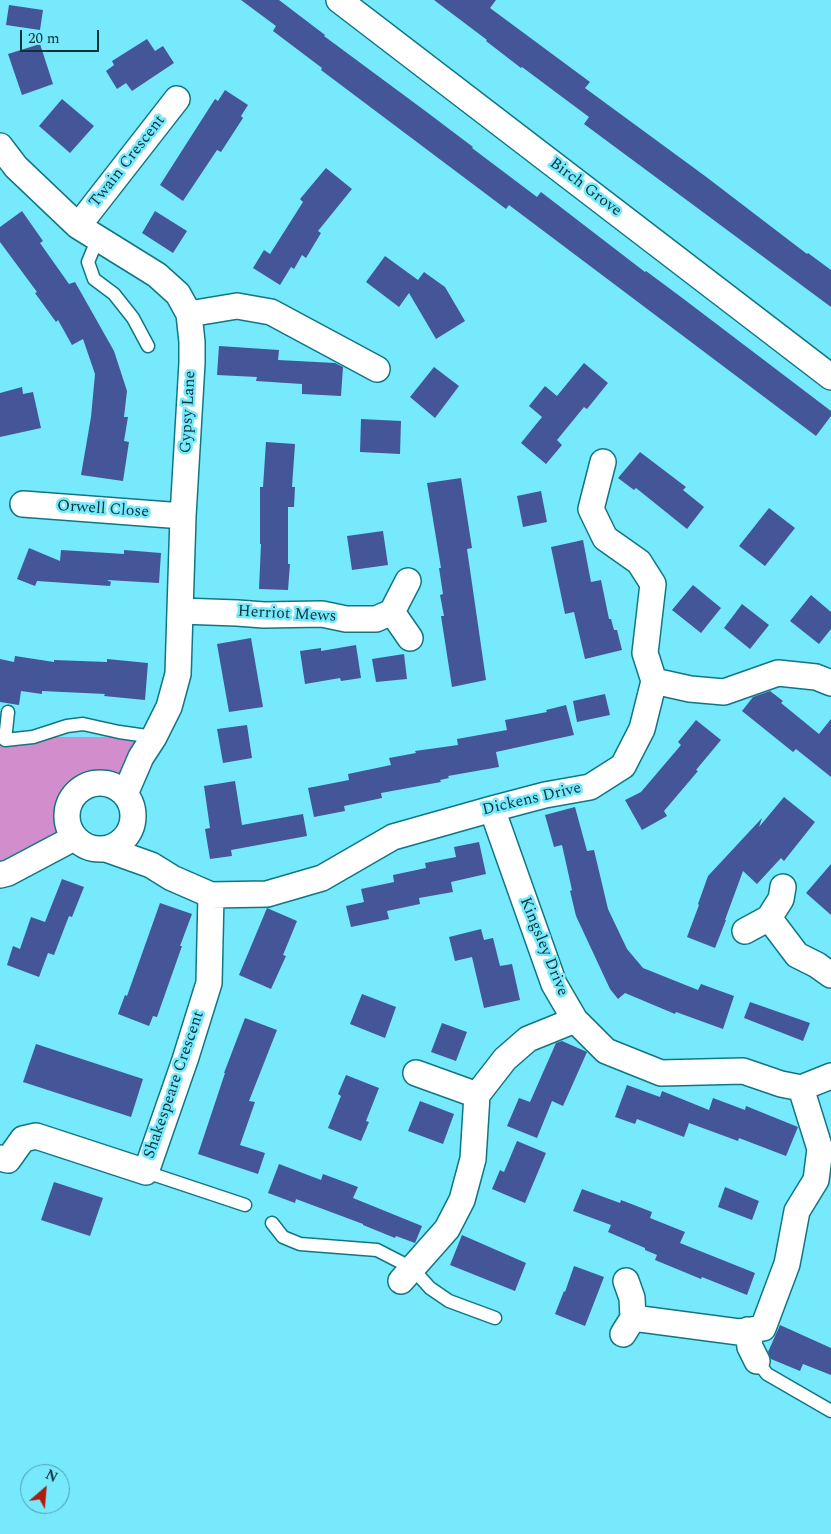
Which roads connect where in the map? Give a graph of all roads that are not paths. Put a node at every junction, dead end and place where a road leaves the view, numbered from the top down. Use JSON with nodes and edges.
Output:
{"nodes":[{"id":1,"x":339,"y":0,"type":"edge"},
{"id":2,"x":178,"y":98,"type":"dead end"},
{"id":3,"x":0,"y":146,"type":"edge"},
{"id":4,"x":8,"y":174,"type":"edge"},
{"id":5,"x":88,"y":232,"type":"junction"},
{"id":6,"x":189,"y":314,"type":"junction"},
{"id":7,"x":148,"y":346,"type":"dead end"},
{"id":8,"x":377,"y":369,"type":"dead end"},
{"id":9,"x":831,"y":377,"type":"edge"},
{"id":10,"x":602,"y":462,"type":"dead end"},
{"id":11,"x":23,"y":504,"type":"dead end"},
{"id":12,"x":183,"y":516,"type":"junction"},
{"id":13,"x":408,"y":581,"type":"dead end"},
{"id":14,"x":181,"y":611,"type":"junction"},
{"id":15,"x":392,"y":612,"type":"junction"},
{"id":16,"x":410,"y":638,"type":"dead end"},
{"id":17,"x":654,"y":681,"type":"junction"},
{"id":18,"x":831,"y":683,"type":"edge"},
{"id":19,"x":8,"y":712,"type":"dead end"},
{"id":20,"x":147,"y":747,"type":"junction"},
{"id":21,"x":103,"y":783,"type":"junction"},
{"id":22,"x":125,"y":794,"type":"junction"},
{"id":23,"x":492,"y":809,"type":"junction"},
{"id":24,"x":128,"y":834,"type":"junction"},
{"id":25,"x":74,"y":838,"type":"junction"},
{"id":26,"x":106,"y":849,"type":"junction"},
{"id":27,"x":151,"y":865,"type":"junction"},
{"id":28,"x":0,"y":875,"type":"edge"},
{"id":29,"x":783,"y":887,"type":"dead end"},
{"id":30,"x":211,"y":895,"type":"junction"},
{"id":31,"x":769,"y":918,"type":"junction"},
{"id":32,"x":745,"y":931,"type":"dead end"},
{"id":33,"x":831,"y":975,"type":"edge"},
{"id":34,"x":575,"y":1020,"type":"junction"},
{"id":35,"x":416,"y":1074,"type":"dead end"},
{"id":36,"x":831,"y":1076,"type":"edge"},
{"id":37,"x":801,"y":1088,"type":"junction"},
{"id":38,"x":477,"y":1095,"type":"junction"},
{"id":39,"x":0,"y":1158,"type":"edge"},
{"id":40,"x":146,"y":1172,"type":"junction"},
{"id":41,"x":245,"y":1205,"type":"dead end"},
{"id":42,"x":272,"y":1223,"type":"dead end"},
{"id":43,"x":406,"y":1274,"type":"junction"},
{"id":44,"x":626,"y":1281,"type":"dead end"},
{"id":45,"x":494,"y":1318,"type":"dead end"},
{"id":46,"x":748,"y":1330,"type":"junction"},
{"id":47,"x":757,"y":1361,"type":"joint"},
{"id":48,"x":831,"y":1410,"type":"edge"}],
"edges":[{"from":1,"to":9,"type":"street","name":"Birch Grove"},
{"from":2,"to":5,"type":"street","name":"Twain Crescent"},
{"from":3,"to":4,"type":"street","name":"Gypsy Lane"},
{"from":4,"to":5,"type":"street","name":"Gypsy Lane"},
{"from":5,"to":6,"type":"street","name":"Gypsy Lane"},
{"from":5,"to":7,"type":"lane"},
{"from":6,"to":8,"type":"street"},
{"from":6,"to":12,"type":"street","name":"Gypsy Lane"},
{"from":10,"to":17,"type":"street"},
{"from":11,"to":12,"type":"street","name":"Orwell Close"},
{"from":12,"to":14,"type":"street","name":"Gypsy Lane"},
{"from":13,"to":15,"type":"street"},
{"from":14,"to":15,"type":"street","name":"Herriot Mews"},
{"from":14,"to":20,"type":"street","name":"Gypsy Lane"},
{"from":15,"to":16,"type":"street"},
{"from":17,"to":18,"type":"street"},
{"from":17,"to":23,"type":"street","name":"Dickens Drive"},
{"from":19,"to":20,"type":"lane"},
{"from":20,"to":21,"type":"street","name":"Gypsy Lane"},
{"from":20,"to":22,"type":"street","name":"Gypsy Lane"},
{"from":21,"to":22,"type":"street"},
{"from":21,"to":25,"type":"street"},
{"from":22,"to":24,"type":"street"},
{"from":23,"to":30,"type":"street","name":"Dickens Drive"},
{"from":23,"to":34,"type":"street","name":"Kingsley Drive"},
{"from":24,"to":26,"type":"street"},
{"from":24,"to":27,"type":"street","name":"Dickens Drive"},
{"from":25,"to":26,"type":"street"},
{"from":25,"to":28,"type":"street"},
{"from":26,"to":27,"type":"street","name":"Dickens Drive"},
{"from":27,"to":30,"type":"street","name":"Dickens Drive"},
{"from":29,"to":31,"type":"street"},
{"from":30,"to":40,"type":"street","name":"Shakespeare Crescent"},
{"from":31,"to":32,"type":"street"},
{"from":31,"to":33,"type":"street"},
{"from":34,"to":37,"type":"street","name":"Kingsley Drive"},
{"from":34,"to":38,"type":"street"},
{"from":35,"to":38,"type":"street"},
{"from":36,"to":37,"type":"street"},
{"from":37,"to":46,"type":"street"},
{"from":38,"to":43,"type":"street"},
{"from":39,"to":40,"type":"street","name":"Shakespeare Crescent"},
{"from":40,"to":41,"type":"lane"},
{"from":42,"to":43,"type":"lane"},
{"from":43,"to":45,"type":"lane"},
{"from":44,"to":46,"type":"street"},
{"from":46,"to":47,"type":"street"},
{"from":47,"to":48,"type":"lane"}]}
